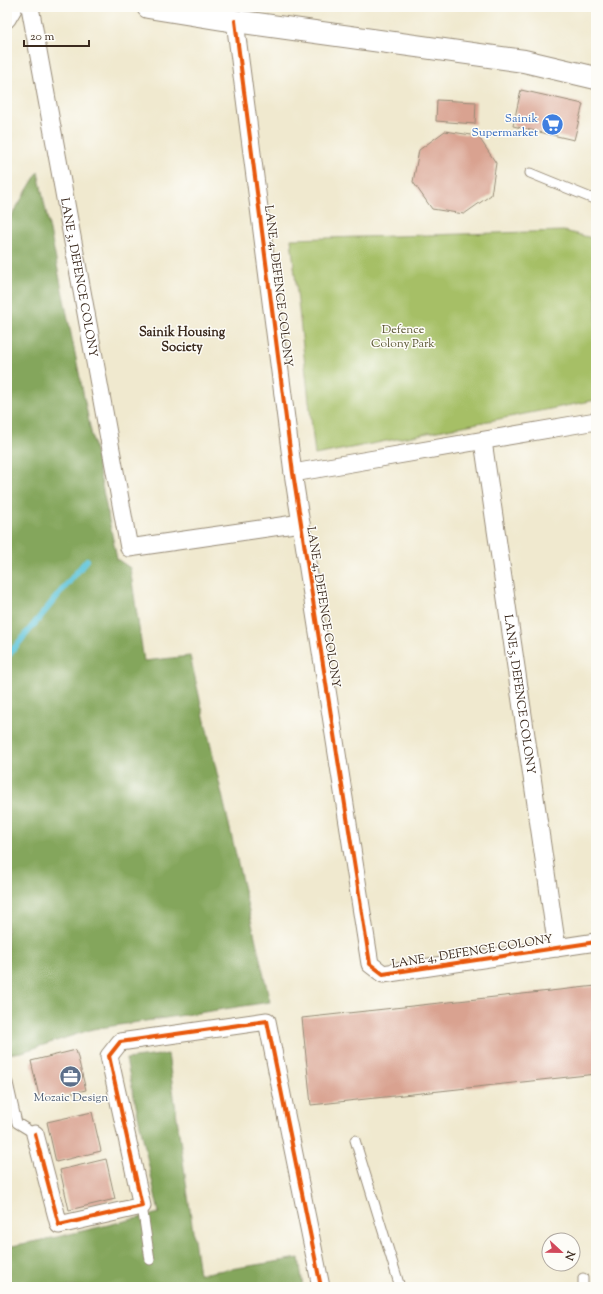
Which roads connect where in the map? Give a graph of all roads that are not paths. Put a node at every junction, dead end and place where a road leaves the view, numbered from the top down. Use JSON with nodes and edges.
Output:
{"nodes":[{"id":1,"x":14,"y":7,"type":"edge"},
{"id":2,"x":30,"y":7,"type":"edge"},
{"id":3,"x":148,"y":7,"type":"edge"},
{"id":4,"x":7,"y":19,"type":"edge"},
{"id":5,"x":235,"y":21,"type":"junction"},
{"id":6,"x":596,"y":78,"type":"edge"},
{"id":7,"x":530,"y":173,"type":"dead end"},
{"id":8,"x":596,"y":200,"type":"edge"},
{"id":9,"x":596,"y":421,"type":"edge"},
{"id":10,"x":483,"y":441,"type":"junction"},
{"id":11,"x":293,"y":473,"type":"junction"},
{"id":12,"x":301,"y":524,"type":"junction"},
{"id":13,"x":596,"y":942,"type":"edge"},
{"id":14,"x":557,"y":948,"type":"junction"},
{"id":15,"x":7,"y":1084,"type":"edge"},
{"id":16,"x":35,"y":1134,"type":"joint"},
{"id":17,"x":355,"y":1140,"type":"dead end"},
{"id":18,"x":142,"y":1206,"type":"junction"},
{"id":19,"x":150,"y":1260,"type":"dead end"},
{"id":20,"x":320,"y":1287,"type":"edge"},
{"id":21,"x":400,"y":1287,"type":"edge"}],
"edges":[{"from":1,"to":4,"type":"street"},
{"from":2,"to":12,"type":"street","name":"LANE 3, DEFENCE COLONY"},
{"from":3,"to":5,"type":"street"},
{"from":5,"to":6,"type":"street"},
{"from":5,"to":11,"type":"street","name":"LANE 4, DEFENCE COLONY"},
{"from":7,"to":8,"type":"lane"},
{"from":9,"to":10,"type":"street"},
{"from":10,"to":11,"type":"street"},
{"from":10,"to":14,"type":"street","name":"LANE 5, DEFENCE COLONY"},
{"from":11,"to":12,"type":"street","name":"LANE 4, DEFENCE COLONY"},
{"from":12,"to":14,"type":"street","name":"LANE 4, DEFENCE COLONY"},
{"from":13,"to":14,"type":"street","name":"LANE 4, DEFENCE COLONY"},
{"from":15,"to":16,"type":"lane"},
{"from":16,"to":18,"type":"street"},
{"from":17,"to":21,"type":"lane"},
{"from":18,"to":19,"type":"lane"},
{"from":18,"to":20,"type":"street"}]}
